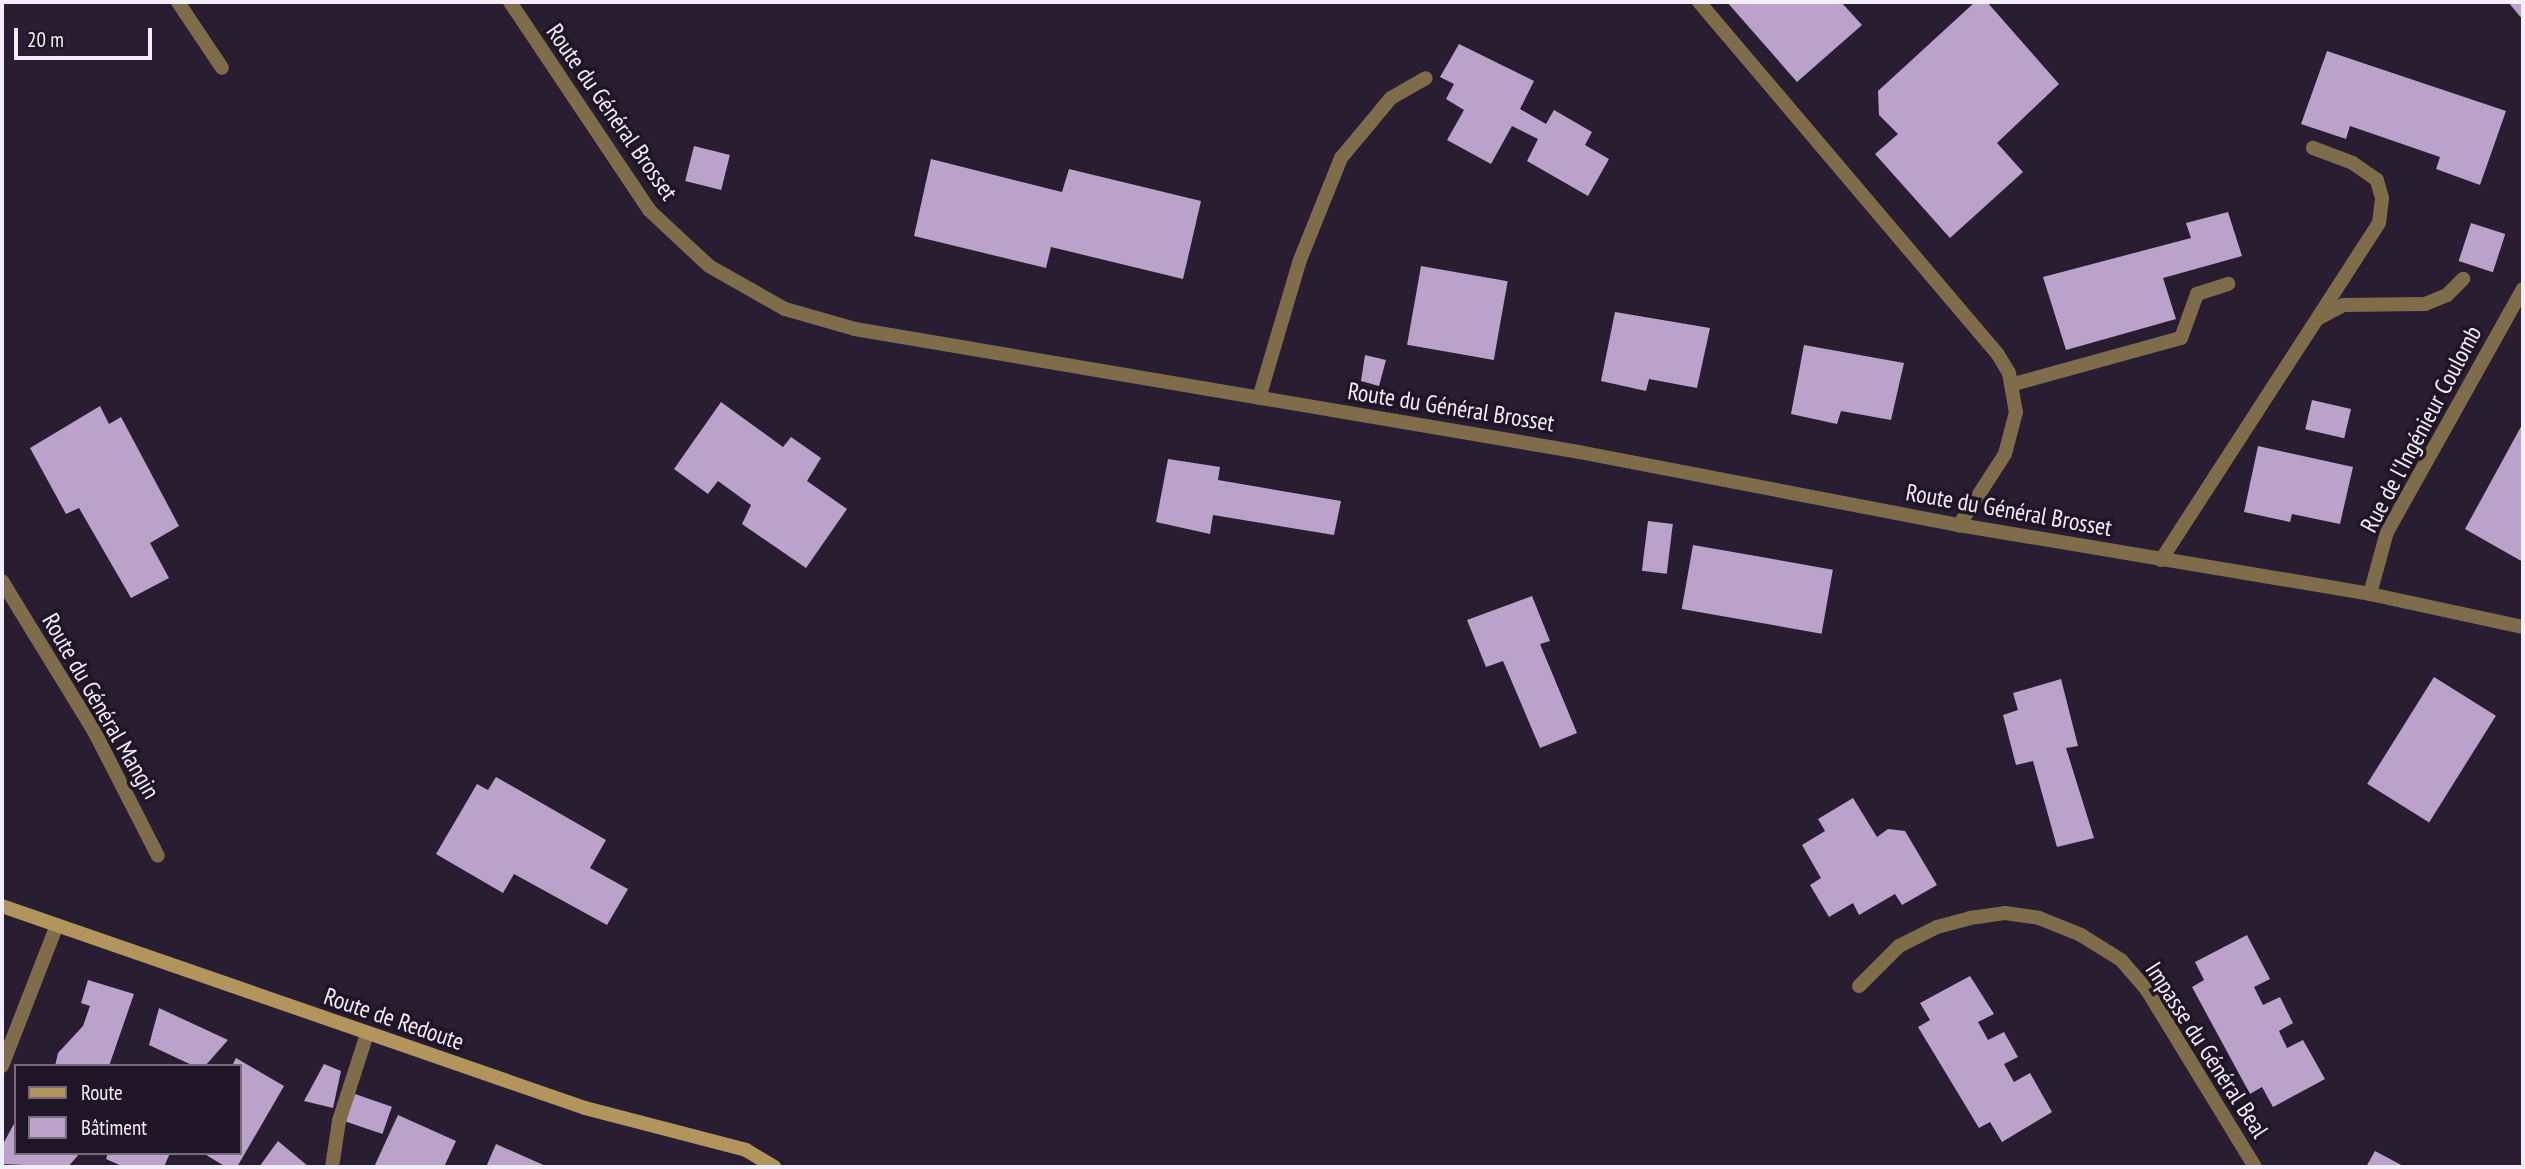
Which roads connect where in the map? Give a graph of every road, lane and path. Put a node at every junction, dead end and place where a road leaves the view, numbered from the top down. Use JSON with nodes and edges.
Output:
{"nodes":[{"id":1,"x":178,"y":2,"type":"edge"},
{"id":2,"x":510,"y":2,"type":"edge"},
{"id":3,"x":1699,"y":2,"type":"edge"},
{"id":4,"x":222,"y":68,"type":"dead end"},
{"id":5,"x":1426,"y":79,"type":"dead end"},
{"id":6,"x":2313,"y":148,"type":"dead end"},
{"id":7,"x":2463,"y":279,"type":"dead end"},
{"id":8,"x":2228,"y":284,"type":"dead end"},
{"id":9,"x":2523,"y":289,"type":"edge"},
{"id":10,"x":2317,"y":318,"type":"junction"},
{"id":11,"x":2014,"y":384,"type":"junction"},
{"id":12,"x":1259,"y":398,"type":"junction"},
{"id":13,"x":1959,"y":525,"type":"junction"},
{"id":14,"x":2161,"y":560,"type":"junction"},
{"id":15,"x":2,"y":581,"type":"edge"},
{"id":16,"x":2370,"y":593,"type":"junction"},
{"id":17,"x":2523,"y":627,"type":"edge"},
{"id":18,"x":158,"y":856,"type":"dead end"},
{"id":19,"x":2,"y":906,"type":"edge"},
{"id":20,"x":57,"y":925,"type":"junction"},
{"id":21,"x":1859,"y":986,"type":"dead end"},
{"id":22,"x":367,"y":1034,"type":"junction"},
{"id":23,"x":2,"y":1066,"type":"edge"},
{"id":24,"x":332,"y":1167,"type":"edge"},
{"id":25,"x":774,"y":1167,"type":"edge"},
{"id":26,"x":2255,"y":1167,"type":"edge"}],
"edges":[{"from":1,"to":4,"type":"street"},
{"from":2,"to":12,"type":"street","name":"Route du Général Brosset"},
{"from":3,"to":11,"type":"street"},
{"from":5,"to":12,"type":"street"},
{"from":6,"to":10,"type":"street"},
{"from":7,"to":10,"type":"street"},
{"from":8,"to":11,"type":"street"},
{"from":9,"to":16,"type":"street","name":"Rue de l'Ingénieur Coulomb"},
{"from":10,"to":14,"type":"street"},
{"from":11,"to":13,"type":"street"},
{"from":12,"to":13,"type":"street","name":"Route du Général Brosset"},
{"from":13,"to":14,"type":"street","name":"Route du Général Brosset"},
{"from":14,"to":16,"type":"street","name":"Route du Général Brosset"},
{"from":15,"to":18,"type":"street","name":"Route du Général Mangin"},
{"from":16,"to":17,"type":"street","name":"Route du Général Brosset"},
{"from":19,"to":20,"type":"main road","name":"Route de Redoute"},
{"from":20,"to":22,"type":"main road","name":"Route de Redoute"},
{"from":20,"to":23,"type":"street"},
{"from":21,"to":26,"type":"street","name":"Impasse du Général Beal"},
{"from":22,"to":24,"type":"street"},
{"from":22,"to":25,"type":"main road","name":"Route de Redoute"}]}
